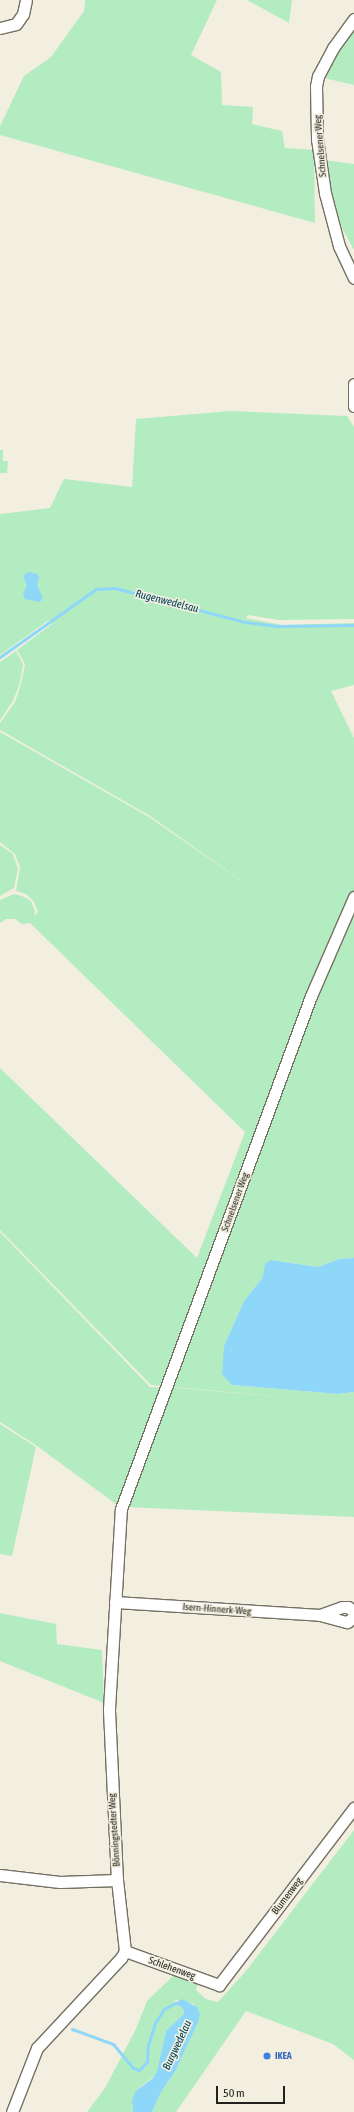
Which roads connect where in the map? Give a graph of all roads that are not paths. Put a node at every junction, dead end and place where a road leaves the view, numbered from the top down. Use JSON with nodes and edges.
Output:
{"nodes":[{"id":1,"x":26,"y":0,"type":"edge"},
{"id":2,"x":354,"y":19,"type":"edge"},
{"id":3,"x":0,"y":28,"type":"edge"},
{"id":4,"x":354,"y":278,"type":"edge"},
{"id":5,"x":354,"y":384,"type":"edge"},
{"id":6,"x":354,"y":406,"type":"edge"},
{"id":7,"x":354,"y":898,"type":"edge"},
{"id":8,"x":121,"y":1509,"type":"joint"},
{"id":9,"x":115,"y":1602,"type":"junction"},
{"id":10,"x":354,"y":1612,"type":"edge"},
{"id":11,"x":320,"y":1615,"type":"junction"},
{"id":12,"x":354,"y":1617,"type":"edge"},
{"id":13,"x":354,"y":1808,"type":"edge"},
{"id":14,"x":0,"y":1875,"type":"edge"},
{"id":15,"x":118,"y":1880,"type":"junction"},
{"id":16,"x":125,"y":1951,"type":"junction"},
{"id":17,"x":219,"y":1985,"type":"joint"},
{"id":18,"x":12,"y":2112,"type":"edge"}],
"edges":[{"from":1,"to":3,"type":"street"},
{"from":2,"to":4,"type":"street","name":"Schnelsener Weg"},
{"from":5,"to":6,"type":"street"},
{"from":7,"to":8,"type":"street","name":"Schnelsener Weg"},
{"from":8,"to":9,"type":"street","name":"Bönningstedter Weg"},
{"from":9,"to":11,"type":"street","name":"Isern-Hinnerk-Weg"},
{"from":9,"to":15,"type":"street","name":"Bönningstedter Weg"},
{"from":10,"to":11,"type":"street","name":"Isern-Hinnerk-Weg"},
{"from":11,"to":12,"type":"street","name":"Isern-Hinnerk-Weg"},
{"from":13,"to":17,"type":"street","name":"Blumenweg"},
{"from":14,"to":15,"type":"street"},
{"from":15,"to":16,"type":"street","name":"Bönningstedter Weg"},
{"from":16,"to":17,"type":"street","name":"Schlehenweg"},
{"from":16,"to":18,"type":"street"}]}
